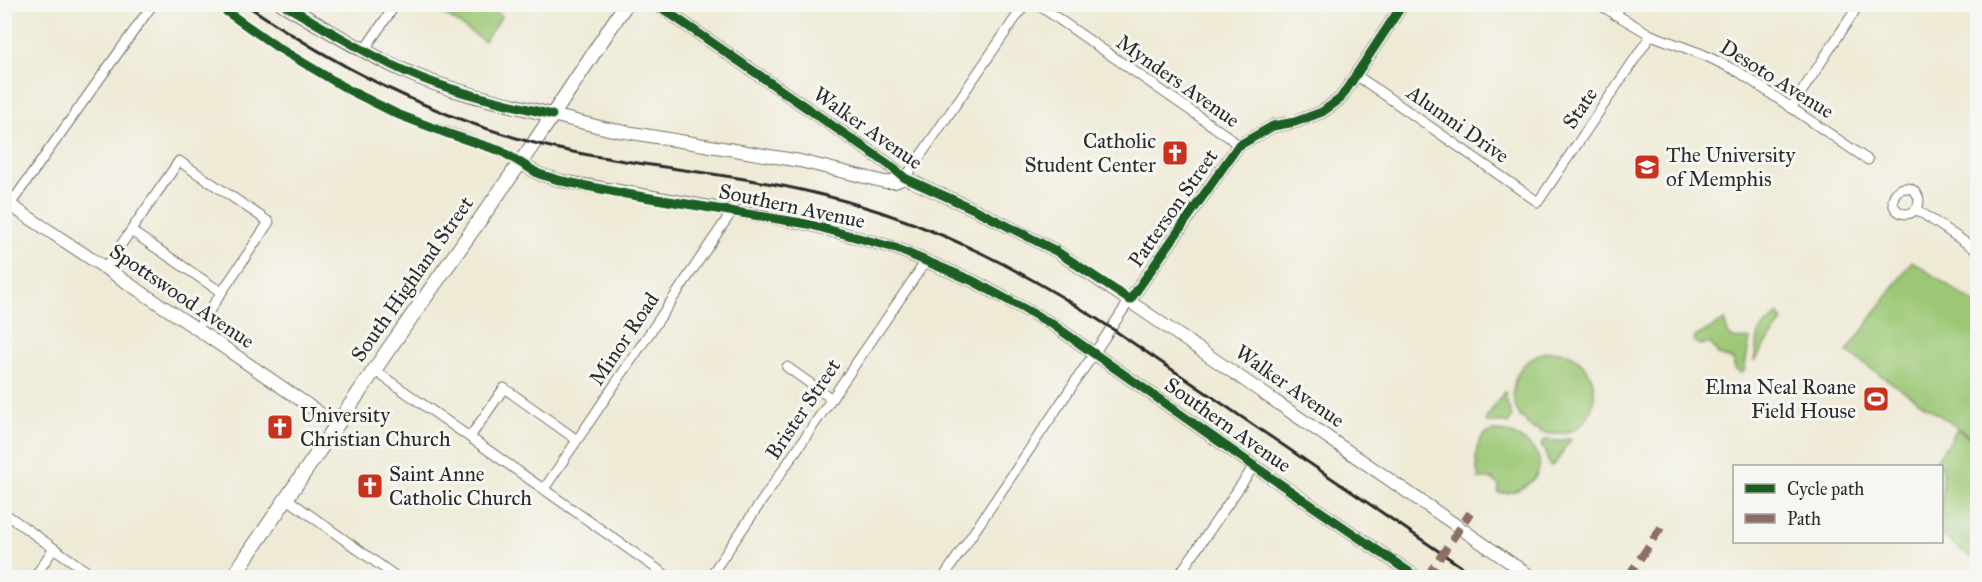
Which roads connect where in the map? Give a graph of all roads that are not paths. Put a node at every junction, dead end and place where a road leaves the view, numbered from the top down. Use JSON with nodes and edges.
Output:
{"nodes":[{"id":1,"x":153,"y":4,"type":"edge"},
{"id":2,"x":216,"y":4,"type":"edge"},
{"id":3,"x":283,"y":4,"type":"edge"},
{"id":4,"x":396,"y":4,"type":"edge"},
{"id":5,"x":626,"y":4,"type":"edge"},
{"id":6,"x":656,"y":4,"type":"edge"},
{"id":7,"x":1025,"y":4,"type":"edge"},
{"id":8,"x":1037,"y":4,"type":"edge"},
{"id":9,"x":1403,"y":4,"type":"edge"},
{"id":10,"x":1598,"y":4,"type":"edge"},
{"id":11,"x":1622,"y":4,"type":"edge"},
{"id":12,"x":1853,"y":7,"type":"edge"},
{"id":13,"x":1615,"y":15,"type":"junction"},
{"id":14,"x":1651,"y":35,"type":"junction"},
{"id":15,"x":364,"y":50,"type":"junction"},
{"id":16,"x":1356,"y":75,"type":"junction"},
{"id":17,"x":1791,"y":108,"type":"junction"},
{"id":18,"x":552,"y":115,"type":"junction"},
{"id":19,"x":1238,"y":146,"type":"junction"},
{"id":20,"x":1868,"y":160,"type":"dead end"},
{"id":21,"x":519,"y":162,"type":"junction"},
{"id":22,"x":905,"y":178,"type":"junction"},
{"id":23,"x":1538,"y":202,"type":"joint"},
{"id":24,"x":6,"y":206,"type":"edge"},
{"id":25,"x":1916,"y":209,"type":"dead end"},
{"id":26,"x":733,"y":210,"type":"junction"},
{"id":27,"x":131,"y":231,"type":"junction"},
{"id":28,"x":1977,"y":251,"type":"edge"},
{"id":29,"x":927,"y":261,"type":"junction"},
{"id":30,"x":105,"y":268,"type":"junction"},
{"id":31,"x":221,"y":292,"type":"junction"},
{"id":32,"x":1130,"y":300,"type":"junction"},
{"id":33,"x":196,"y":328,"type":"junction"},
{"id":34,"x":1094,"y":353,"type":"junction"},
{"id":35,"x":787,"y":367,"type":"dead end"},
{"id":36,"x":374,"y":370,"type":"junction"},
{"id":37,"x":832,"y":399,"type":"junction"},
{"id":38,"x":337,"y":425,"type":"junction"},
{"id":39,"x":470,"y":437,"type":"junction"},
{"id":40,"x":577,"y":440,"type":"junction"},
{"id":41,"x":1254,"y":466,"type":"junction"},
{"id":42,"x":544,"y":489,"type":"junction"},
{"id":43,"x":286,"y":498,"type":"junction"},
{"id":44,"x":4,"y":513,"type":"edge"},
{"id":45,"x":54,"y":548,"type":"junction"},
{"id":46,"x":34,"y":578,"type":"edge"},
{"id":47,"x":96,"y":578,"type":"edge"},
{"id":48,"x":232,"y":578,"type":"edge"},
{"id":49,"x":398,"y":578,"type":"edge"},
{"id":50,"x":670,"y":578,"type":"edge"},
{"id":51,"x":709,"y":578,"type":"edge"},
{"id":52,"x":943,"y":578,"type":"edge"},
{"id":53,"x":1177,"y":578,"type":"edge"},
{"id":54,"x":1418,"y":578,"type":"edge"},
{"id":55,"x":1533,"y":578,"type":"edge"}],
"edges":[{"from":1,"to":24,"type":"street"},
{"from":2,"to":21,"type":"street","name":"Southern Avenue"},
{"from":3,"to":15,"type":"main road","name":"Southern Avenue"},
{"from":4,"to":15,"type":"street"},
{"from":5,"to":18,"type":"main road","name":"South Highland Street"},
{"from":6,"to":22,"type":"street","name":"Walker Avenue"},
{"from":7,"to":22,"type":"street"},
{"from":8,"to":19,"type":"street","name":"Mynders Avenue"},
{"from":9,"to":16,"type":"street","name":"Patterson Street"},
{"from":10,"to":13,"type":"street","name":"Desoto Avenue"},
{"from":11,"to":13,"type":"street"},
{"from":12,"to":17,"type":"street"},
{"from":13,"to":14,"type":"street","name":"Desoto Avenue"},
{"from":14,"to":17,"type":"street","name":"Desoto Avenue"},
{"from":14,"to":23,"type":"street","name":"State"},
{"from":15,"to":18,"type":"main road","name":"Southern Avenue"},
{"from":16,"to":19,"type":"street","name":"Patterson Street"},
{"from":16,"to":23,"type":"street","name":"Alumni Drive"},
{"from":17,"to":20,"type":"street","name":"Desoto Avenue"},
{"from":18,"to":21,"type":"main road","name":"South Highland Street"},
{"from":18,"to":22,"type":"street","name":"Southern Avenue"},
{"from":19,"to":32,"type":"street","name":"Patterson Street"},
{"from":21,"to":26,"type":"street","name":"Southern Avenue"},
{"from":21,"to":36,"type":"main road","name":"South Highland Street"},
{"from":22,"to":32,"type":"street","name":"Walker Avenue"},
{"from":24,"to":30,"type":"street","name":"Spottswood Avenue"},
{"from":25,"to":28,"type":"street"},
{"from":26,"to":29,"type":"street","name":"Southern Avenue"},
{"from":26,"to":40,"type":"street","name":"Minor Road"},
{"from":27,"to":30,"type":"street"},
{"from":27,"to":31,"type":"street"},
{"from":27,"to":31,"type":"street"},
{"from":29,"to":34,"type":"street","name":"Southern Avenue"},
{"from":29,"to":37,"type":"street","name":"Brister Street"},
{"from":30,"to":33,"type":"street","name":"Spottswood Avenue"},
{"from":31,"to":33,"type":"street"},
{"from":32,"to":34,"type":"street","name":"Patterson Street"},
{"from":32,"to":55,"type":"street","name":"Walker Avenue"},
{"from":33,"to":38,"type":"street","name":"Spottswood Avenue"},
{"from":34,"to":41,"type":"street","name":"Southern Avenue"},
{"from":34,"to":52,"type":"street","name":"Patterson Street"},
{"from":35,"to":37,"type":"street"},
{"from":36,"to":38,"type":"main road","name":"South Highland Street"},
{"from":36,"to":39,"type":"street"},
{"from":37,"to":51,"type":"street","name":"Brister Street"},
{"from":38,"to":43,"type":"main road","name":"South Highland Street"},
{"from":39,"to":40,"type":"street"},
{"from":39,"to":42,"type":"street"},
{"from":40,"to":42,"type":"street","name":"Minor Road"},
{"from":41,"to":53,"type":"street"},
{"from":41,"to":54,"type":"street","name":"Southern Avenue"},
{"from":42,"to":50,"type":"street"},
{"from":43,"to":48,"type":"main road","name":"South Highland Street"},
{"from":43,"to":49,"type":"street"},
{"from":44,"to":45,"type":"street"},
{"from":45,"to":46,"type":"street"},
{"from":45,"to":47,"type":"street"}]}
